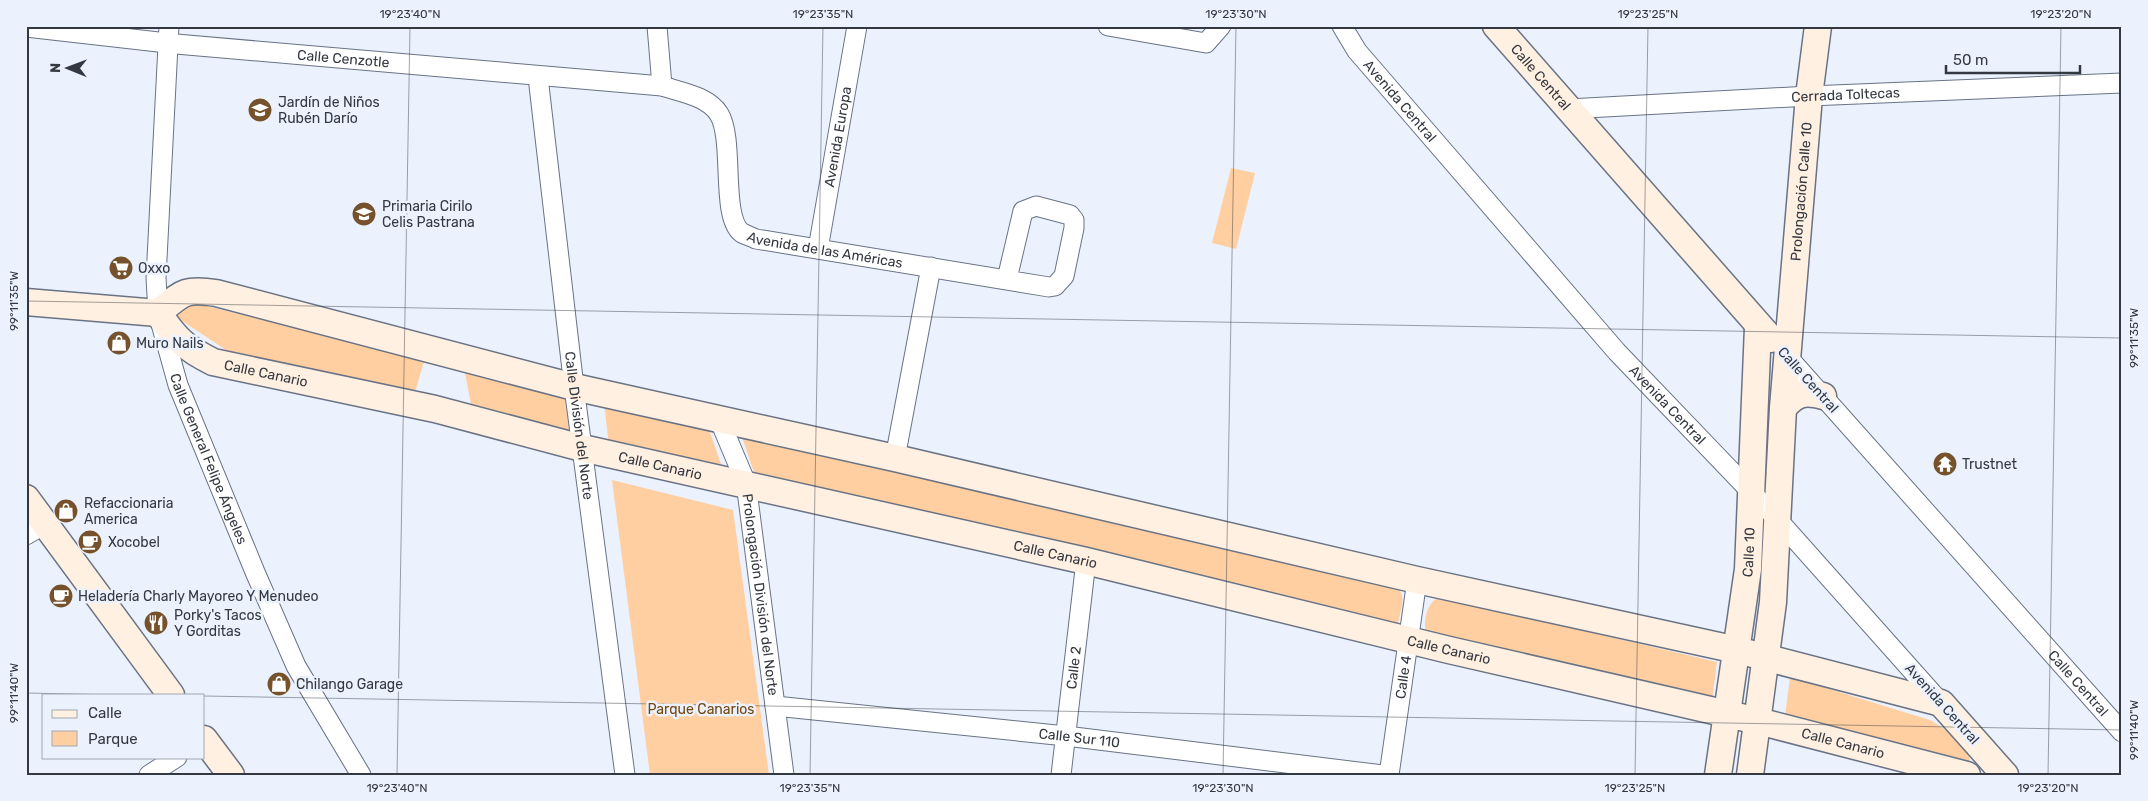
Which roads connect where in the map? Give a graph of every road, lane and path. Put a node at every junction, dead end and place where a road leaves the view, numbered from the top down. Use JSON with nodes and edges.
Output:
{"nodes":[{"id":1,"x":657,"y":26,"type":"edge"},
{"id":2,"x":857,"y":26,"type":"edge"},
{"id":3,"x":1108,"y":26,"type":"edge"},
{"id":4,"x":1221,"y":26,"type":"edge"},
{"id":5,"x":1342,"y":26,"type":"edge"},
{"id":6,"x":1496,"y":26,"type":"edge"},
{"id":7,"x":1818,"y":26,"type":"edge"},
{"id":8,"x":26,"y":27,"type":"edge"},
{"id":9,"x":168,"y":34,"type":"edge"},
{"id":10,"x":538,"y":77,"type":"junction"},
{"id":11,"x":2122,"y":83,"type":"edge"},
{"id":12,"x":662,"y":86,"type":"junction"},
{"id":13,"x":1809,"y":96,"type":"junction"},
{"id":14,"x":1568,"y":109,"type":"junction"},
{"id":15,"x":818,"y":249,"type":"junction"},
{"id":16,"x":931,"y":267,"type":"junction"},
{"id":17,"x":1007,"y":279,"type":"junction"},
{"id":18,"x":26,"y":302,"type":"edge"},
{"id":19,"x":158,"y":313,"type":"junction"},
{"id":20,"x":1758,"y":327,"type":"junction"},
{"id":21,"x":1787,"y":356,"type":"junction"},
{"id":22,"x":574,"y":387,"type":"junction"},
{"id":23,"x":1824,"y":396,"type":"junction"},
{"id":24,"x":1783,"y":408,"type":"junction"},
{"id":25,"x":719,"y":419,"type":"junction"},
{"id":26,"x":582,"y":448,"type":"junction"},
{"id":27,"x":895,"y":458,"type":"junction"},
{"id":28,"x":746,"y":483,"type":"junction"},
{"id":29,"x":1751,"y":494,"type":"junction"},
{"id":30,"x":26,"y":498,"type":"edge"},
{"id":31,"x":1778,"y":520,"type":"junction"},
{"id":32,"x":35,"y":530,"type":"edge"},
{"id":33,"x":1086,"y":561,"type":"junction"},
{"id":34,"x":1417,"y":580,"type":"junction"},
{"id":35,"x":1407,"y":639,"type":"junction"},
{"id":36,"x":1737,"y":650,"type":"junction"},
{"id":37,"x":1767,"y":657,"type":"junction"},
{"id":38,"x":170,"y":694,"type":"edge"},
{"id":39,"x":1941,"y":703,"type":"junction"},
{"id":40,"x":775,"y":706,"type":"junction"},
{"id":41,"x":1728,"y":715,"type":"junction"},
{"id":42,"x":1758,"y":721,"type":"junction"},
{"id":43,"x":2122,"y":732,"type":"edge"},
{"id":44,"x":1066,"y":736,"type":"junction"},
{"id":45,"x":205,"y":741,"type":"edge"},
{"id":46,"x":175,"y":758,"type":"edge"},
{"id":47,"x":149,"y":775,"type":"edge"},
{"id":48,"x":231,"y":775,"type":"edge"},
{"id":49,"x":361,"y":775,"type":"edge"},
{"id":50,"x":625,"y":775,"type":"edge"},
{"id":51,"x":784,"y":775,"type":"edge"},
{"id":52,"x":1061,"y":775,"type":"edge"},
{"id":53,"x":1384,"y":775,"type":"edge"},
{"id":54,"x":1389,"y":775,"type":"edge"},
{"id":55,"x":1718,"y":775,"type":"edge"},
{"id":56,"x":1750,"y":775,"type":"edge"},
{"id":57,"x":1967,"y":775,"type":"edge"},
{"id":58,"x":2006,"y":775,"type":"edge"}],
"edges":[{"from":1,"to":12,"type":"street"},
{"from":2,"to":15,"type":"street","name":"Avenida Europa"},
{"from":3,"to":4,"type":"street"},
{"from":5,"to":29,"type":"street","name":"Avenida Central"},
{"from":6,"to":14,"type":"street","name":"Calle Central"},
{"from":7,"to":13,"type":"street","name":"Prolongación Calle 10"},
{"from":8,"to":9,"type":"street","name":"Calle Cenzotle"},
{"from":9,"to":10,"type":"street","name":"Calle Cenzotle"},
{"from":9,"to":19,"type":"street","name":"Calle General Felipe Ángeles"},
{"from":10,"to":12,"type":"street","name":"Calle Cenzotle"},
{"from":10,"to":22,"type":"street","name":"Calle División del Norte"},
{"from":11,"to":13,"type":"street","name":"Cerrada Toltecas"},
{"from":12,"to":15,"type":"street","name":"Avenida de las Américas"},
{"from":13,"to":14,"type":"street","name":"Cerrada Toltecas"},
{"from":13,"to":21,"type":"street","name":"Prolongación Calle 10"},
{"from":14,"to":20,"type":"street","name":"Calle Central"},
{"from":15,"to":16,"type":"street","name":"Avenida de las Américas"},
{"from":16,"to":17,"type":"street","name":"Avenida de las Américas"},
{"from":16,"to":27,"type":"street"},
{"from":17,"to":17,"type":"street","name":"Avenida de las Américas"},
{"from":18,"to":19,"type":"street"},
{"from":19,"to":22,"type":"street"},
{"from":19,"to":26,"type":"street","name":"Calle Canario"},
{"from":19,"to":49,"type":"street","name":"Calle General Felipe Ángeles"},
{"from":20,"to":21,"type":"street","name":"Calle Central"},
{"from":20,"to":29,"type":"street","name":"Calle 10"},
{"from":21,"to":23,"type":"street","name":"Calle Central"},
{"from":21,"to":24,"type":"street","name":"Calle 10"},
{"from":22,"to":25,"type":"street"},
{"from":22,"to":26,"type":"street","name":"Calle División del Norte"},
{"from":23,"to":24,"type":"street"},
{"from":23,"to":43,"type":"street","name":"Calle Central"},
{"from":24,"to":31,"type":"street","name":"Calle 10"},
{"from":25,"to":27,"type":"street"},
{"from":25,"to":28,"type":"street","name":"Prolongación División del Norte"},
{"from":26,"to":28,"type":"street","name":"Calle Canario"},
{"from":26,"to":50,"type":"street","name":"Calle División del Norte"},
{"from":27,"to":34,"type":"street"},
{"from":28,"to":33,"type":"street","name":"Calle Canario"},
{"from":28,"to":40,"type":"street","name":"Prolongación División del Norte"},
{"from":29,"to":31,"type":"street","name":"Avenida Central"},
{"from":29,"to":36,"type":"street","name":"Calle 10"},
{"from":30,"to":32,"type":"street"},
{"from":31,"to":37,"type":"street","name":"Calle 10"},
{"from":31,"to":39,"type":"street","name":"Avenida Central"},
{"from":32,"to":38,"type":"street"},
{"from":33,"to":35,"type":"street","name":"Calle Canario"},
{"from":33,"to":44,"type":"street","name":"Calle 2"},
{"from":34,"to":35,"type":"street","name":"Calle 4"},
{"from":34,"to":36,"type":"street"},
{"from":35,"to":41,"type":"street","name":"Calle Canario"},
{"from":35,"to":54,"type":"street","name":"Calle 4"},
{"from":36,"to":37,"type":"street"},
{"from":36,"to":41,"type":"street","name":"Calle 10"},
{"from":37,"to":39,"type":"street"},
{"from":37,"to":42,"type":"street","name":"Calle 10"},
{"from":39,"to":58,"type":"street","name":"Avenida Central"},
{"from":40,"to":44,"type":"street","name":"Calle Sur 110"},
{"from":40,"to":51,"type":"street","name":"Prolongación División del Norte"},
{"from":41,"to":42,"type":"street","name":"Calle Canario"},
{"from":41,"to":55,"type":"street","name":"Calle 10"},
{"from":42,"to":56,"type":"street","name":"Calle 10"},
{"from":42,"to":57,"type":"street","name":"Calle Canario"},
{"from":44,"to":52,"type":"street","name":"Calle 2"},
{"from":44,"to":53,"type":"street","name":"Calle Sur 110"},
{"from":45,"to":48,"type":"street"},
{"from":46,"to":47,"type":"street"}]}
